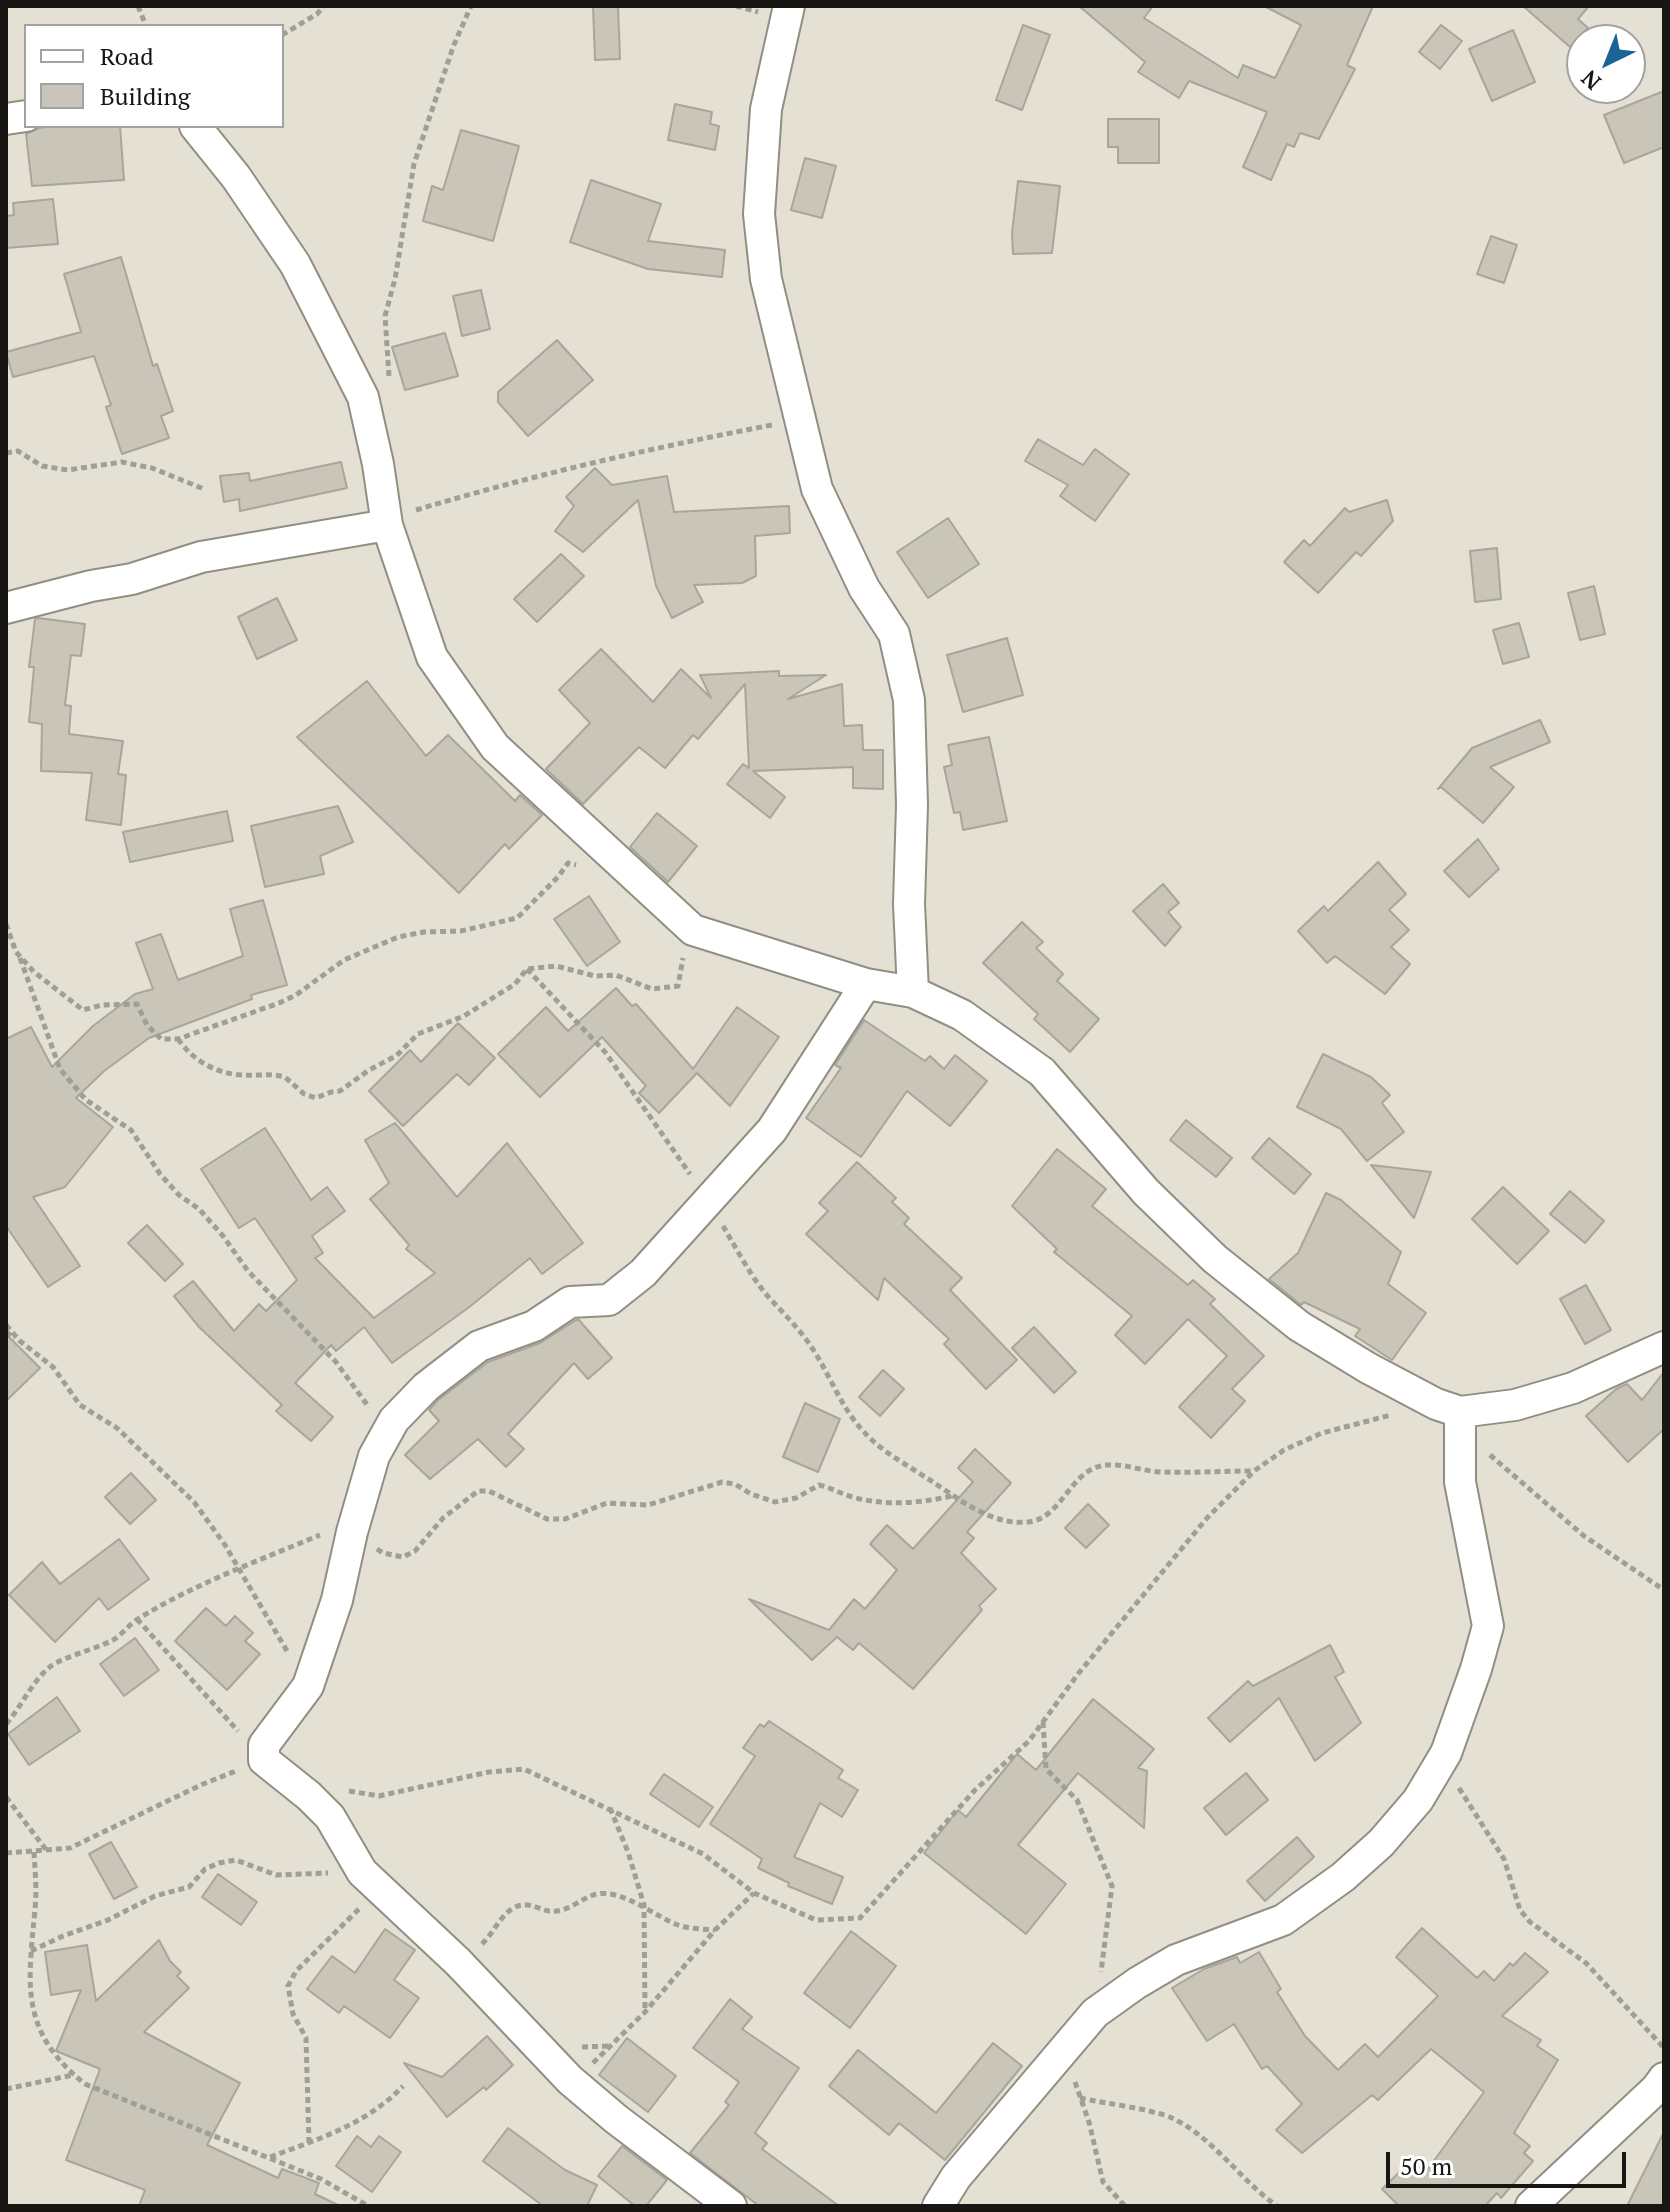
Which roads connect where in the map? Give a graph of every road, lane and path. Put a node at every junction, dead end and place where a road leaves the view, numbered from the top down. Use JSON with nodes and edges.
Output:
{"nodes":[{"id":1,"x":324,"y":6,"type":"edge"},
{"id":2,"x":471,"y":6,"type":"edge"},
{"id":3,"x":789,"y":6,"type":"edge"},
{"id":4,"x":284,"y":34,"type":"edge"},
{"id":5,"x":197,"y":128,"type":"edge"},
{"id":6,"x":389,"y":377,"type":"dead end"},
{"id":7,"x":800,"y":420,"type":"junction"},
{"id":8,"x":6,"y":453,"type":"edge"},
{"id":9,"x":204,"y":489,"type":"dead end"},
{"id":10,"x":387,"y":525,"type":"junction"},
{"id":11,"x":6,"y":608,"type":"edge"},
{"id":12,"x":580,"y":865,"type":"dead end"},
{"id":13,"x":6,"y":924,"type":"edge"},
{"id":14,"x":693,"y":930,"type":"junction"},
{"id":15,"x":18,"y":955,"type":"junction"},
{"id":16,"x":527,"y":969,"type":"junction"},
{"id":17,"x":866,"y":984,"type":"junction"},
{"id":18,"x":913,"y":992,"type":"junction"},
{"id":19,"x":178,"y":1039,"type":"junction"},
{"id":20,"x":707,"y":1201,"type":"junction"},
{"id":21,"x":6,"y":1325,"type":"edge"},
{"id":22,"x":6,"y":1332,"type":"edge"},
{"id":23,"x":20,"y":1341,"type":"junction"},
{"id":24,"x":1664,"y":1347,"type":"edge"},
{"id":25,"x":1452,"y":1415,"type":"junction"},
{"id":26,"x":387,"y":1432,"type":"junction"},
{"id":27,"x":1254,"y":1471,"type":"junction"},
{"id":28,"x":953,"y":1496,"type":"junction"},
{"id":29,"x":354,"y":1526,"type":"junction"},
{"id":30,"x":239,"y":1569,"type":"junction"},
{"id":31,"x":1664,"y":1590,"type":"edge"},
{"id":32,"x":137,"y":1619,"type":"junction"},
{"id":33,"x":308,"y":1686,"type":"junction"},
{"id":34,"x":1043,"y":1722,"type":"junction"},
{"id":35,"x":6,"y":1724,"type":"edge"},
{"id":36,"x":1446,"y":1753,"type":"junction"},
{"id":37,"x":264,"y":1760,"type":"junction"},
{"id":38,"x":309,"y":1796,"type":"junction"},
{"id":39,"x":6,"y":1797,"type":"edge"},
{"id":40,"x":610,"y":1808,"type":"junction"},
{"id":41,"x":34,"y":1852,"type":"junction"},
{"id":42,"x":48,"y":1852,"type":"junction"},
{"id":43,"x":6,"y":1853,"type":"edge"},
{"id":44,"x":371,"y":1880,"type":"junction"},
{"id":45,"x":754,"y":1893,"type":"junction"},
{"id":46,"x":644,"y":1905,"type":"junction"},
{"id":47,"x":715,"y":1930,"type":"junction"},
{"id":48,"x":30,"y":1951,"type":"junction"},
{"id":49,"x":458,"y":1962,"type":"junction"},
{"id":50,"x":645,"y":2012,"type":"junction"},
{"id":51,"x":1095,"y":2013,"type":"junction"},
{"id":52,"x":1066,"y":2047,"type":"junction"},
{"id":53,"x":1664,"y":2048,"type":"edge"},
{"id":54,"x":74,"y":2075,"type":"junction"},
{"id":55,"x":1664,"y":2078,"type":"edge"},
{"id":56,"x":570,"y":2080,"type":"junction"},
{"id":57,"x":403,"y":2086,"type":"dead end"},
{"id":58,"x":6,"y":2089,"type":"edge"},
{"id":59,"x":1080,"y":2098,"type":"junction"},
{"id":60,"x":309,"y":2143,"type":"junction"},
{"id":61,"x":269,"y":2158,"type":"junction"},
{"id":62,"x":368,"y":2206,"type":"edge"},
{"id":63,"x":731,"y":2206,"type":"edge"},
{"id":64,"x":938,"y":2206,"type":"edge"},
{"id":65,"x":1125,"y":2206,"type":"edge"},
{"id":66,"x":1277,"y":2206,"type":"edge"},
{"id":67,"x":1531,"y":2206,"type":"edge"}],
"edges":[{"from":1,"to":4,"type":"path"},
{"from":2,"to":6,"type":"path"},
{"from":3,"to":7,"type":"street"},
{"from":5,"to":10,"type":"street"},
{"from":7,"to":10,"type":"path"},
{"from":7,"to":18,"type":"street"},
{"from":8,"to":9,"type":"path"},
{"from":10,"to":11,"type":"street"},
{"from":10,"to":14,"type":"street"},
{"from":12,"to":19,"type":"path"},
{"from":13,"to":15,"type":"path"},
{"from":14,"to":16,"type":"path"},
{"from":14,"to":17,"type":"street"},
{"from":15,"to":19,"type":"path"},
{"from":15,"to":26,"type":"path"},
{"from":16,"to":19,"type":"path"},
{"from":16,"to":20,"type":"path"},
{"from":17,"to":18,"type":"street"},
{"from":17,"to":20,"type":"street"},
{"from":18,"to":25,"type":"street"},
{"from":20,"to":26,"type":"street"},
{"from":20,"to":28,"type":"path"},
{"from":21,"to":23,"type":"path"},
{"from":22,"to":23,"type":"path"},
{"from":23,"to":30,"type":"path"},
{"from":24,"to":25,"type":"street"},
{"from":25,"to":27,"type":"path"},
{"from":25,"to":31,"type":"path"},
{"from":25,"to":36,"type":"street"},
{"from":26,"to":29,"type":"street"},
{"from":27,"to":28,"type":"path"},
{"from":27,"to":34,"type":"path"},
{"from":28,"to":29,"type":"path"},
{"from":29,"to":30,"type":"path"},
{"from":29,"to":33,"type":"street"},
{"from":30,"to":32,"type":"path"},
{"from":30,"to":33,"type":"path"},
{"from":32,"to":35,"type":"path"},
{"from":32,"to":37,"type":"path"},
{"from":33,"to":37,"type":"street"},
{"from":34,"to":45,"type":"path"},
{"from":34,"to":51,"type":"path"},
{"from":36,"to":51,"type":"street"},
{"from":36,"to":53,"type":"path"},
{"from":37,"to":38,"type":"street"},
{"from":37,"to":42,"type":"path"},
{"from":38,"to":40,"type":"path"},
{"from":38,"to":44,"type":"street"},
{"from":39,"to":42,"type":"path"},
{"from":40,"to":45,"type":"path"},
{"from":40,"to":46,"type":"path"},
{"from":41,"to":42,"type":"path"},
{"from":41,"to":43,"type":"path"},
{"from":41,"to":48,"type":"path"},
{"from":44,"to":48,"type":"path"},
{"from":44,"to":49,"type":"street"},
{"from":44,"to":60,"type":"path"},
{"from":45,"to":47,"type":"path"},
{"from":46,"to":47,"type":"path"},
{"from":46,"to":49,"type":"path"},
{"from":46,"to":50,"type":"path"},
{"from":47,"to":50,"type":"path"},
{"from":48,"to":54,"type":"path"},
{"from":49,"to":56,"type":"street"},
{"from":50,"to":56,"type":"path"},
{"from":51,"to":52,"type":"street"},
{"from":52,"to":59,"type":"path"},
{"from":52,"to":64,"type":"street"},
{"from":54,"to":58,"type":"path"},
{"from":54,"to":61,"type":"path"},
{"from":55,"to":67,"type":"street"},
{"from":56,"to":63,"type":"street"},
{"from":57,"to":60,"type":"path"},
{"from":59,"to":65,"type":"path"},
{"from":59,"to":66,"type":"path"},
{"from":60,"to":61,"type":"path"},
{"from":61,"to":62,"type":"path"}]}
